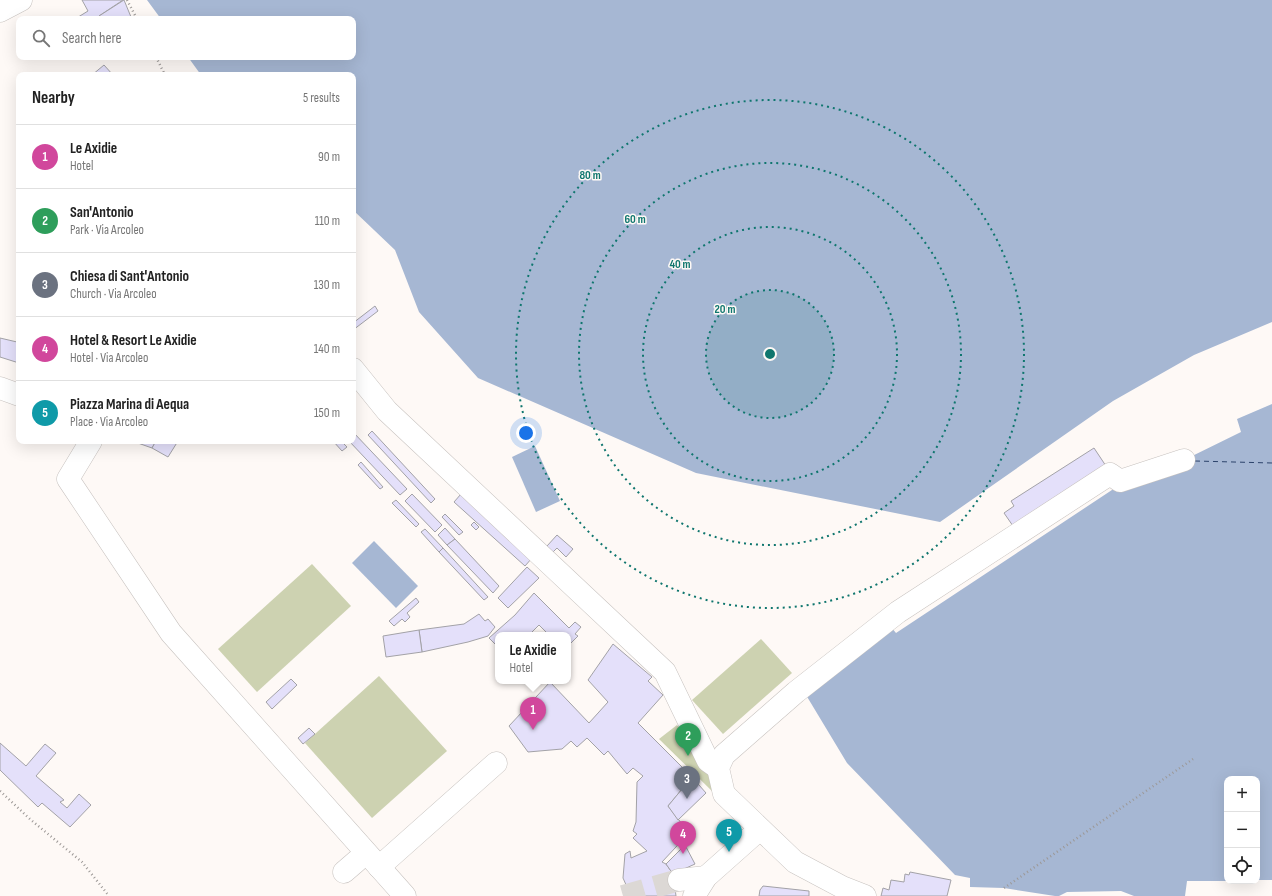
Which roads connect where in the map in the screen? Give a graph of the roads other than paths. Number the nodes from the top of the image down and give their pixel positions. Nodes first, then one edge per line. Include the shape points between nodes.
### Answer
1 (21, 0) edge
2 (0, 11) edge
3 (356, 374) edge
4 (0, 388) edge
5 (16, 394) edge
6 (89, 444) edge
7 (1184, 460) dead end
8 (496, 763) dead end
9 (718, 768) junction
10 (760, 829) junction
11 (372, 860) junction
12 (344, 872) dead end
13 (706, 877) junction
14 (679, 880) tunnel mouth
15 (405, 896) edge
16 (694, 896) tunnel mouth
17 (865, 896) edge

1 - 2 street
3 - 9 street via 387,412 665,672 708,760
4 - 5 street
6 - 11 street via 68,479 171,633
7 - 9 street via 1120,481 1110,474 898,612 796,692 724,755
8 - 11 street
9 - 10 street via 724,794
10 - 13 street
10 - 17 street via 795,862
11 - 12 street
11 - 15 street
13 - 14 street
13 - 16 street

